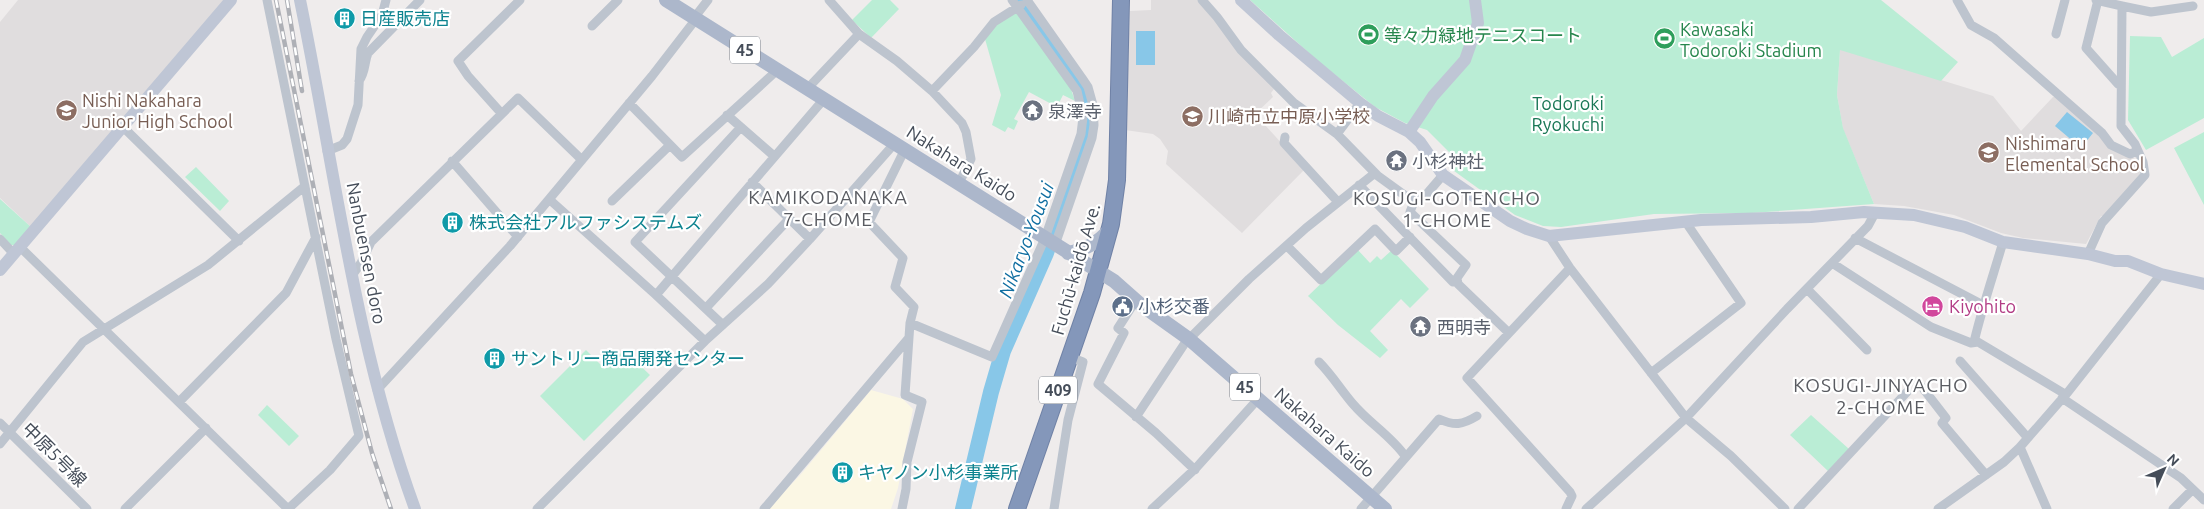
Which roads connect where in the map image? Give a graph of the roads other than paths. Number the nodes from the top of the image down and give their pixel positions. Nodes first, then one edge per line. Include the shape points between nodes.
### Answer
1 (231, 0) edge
2 (267, 0) edge
3 (300, 0) edge
4 (386, 0) edge
5 (420, 0) edge
6 (520, 0) edge
7 (618, 0) edge
8 (666, 0) edge
9 (708, 0) edge
10 (1027, 0) edge
11 (1121, 0) edge
12 (1202, 0) edge
13 (1240, 0) edge
14 (1475, 0) edge
15 (1958, 0) edge
16 (2066, 0) edge
17 (2097, 0) edge
18 (831, 1) edge
19 (1014, 4) edge
20 (2122, 6) junction
21 (2193, 6) dead end
22 (695, 18) junction
23 (592, 26) dead end
24 (859, 34) junction
25 (2056, 34) dead end
26 (776, 69) junction
27 (360, 81) junction
28 (2120, 84) junction
29 (807, 89) junction
30 (932, 90) junction
31 (824, 99) junction
32 (1360, 102) junction
33 (629, 103) junction
34 (502, 114) junction
35 (727, 115) junction
36 (123, 127) junction
37 (741, 128) junction
38 (1409, 132) junction
39 (1337, 134) junction
40 (1284, 137) dead end
41 (670, 145) junction
42 (900, 146) junction
43 (328, 151) junction
44 (2139, 154) junction
45 (774, 156) junction
46 (582, 160) junction
47 (452, 162) junction
48 (1375, 173) junction
49 (1443, 175) junction
50 (752, 182) junction
51 (959, 183) junction
52 (1359, 185) junction
53 (305, 186) junction
54 (1415, 199) junction
55 (550, 200) junction
56 (612, 201) dead end
57 (1338, 202) junction
58 (1875, 213) junction
59 (790, 219) junction
60 (1685, 221) junction
61 (1110, 229) junction
62 (1549, 236) junction
63 (316, 237) junction
64 (518, 237) junction
65 (1410, 238) junction
66 (1855, 238) junction
67 (0, 239) edge
68 (810, 240) junction
69 (239, 241) junction
70 (1050, 241) junction
71 (2002, 242) junction
72 (1287, 246) junction
73 (17, 250) junction
74 (1068, 253) junction
75 (2088, 254) junction
76 (1832, 263) junction
77 (1570, 268) junction
78 (0, 270) edge
79 (1099, 271) junction
80 (353, 274) junction
81 (2161, 274) junction
82 (672, 277) junction
83 (1456, 281) junction
84 (2204, 284) edge
85 (1806, 289) junction
86 (656, 295) junction
87 (1136, 300) junction
88 (1983, 305) junction
89 (706, 308) junction
90 (910, 323) junction
91 (723, 325) junction
92 (105, 329) junction
93 (1509, 333) junction
94 (908, 339) junction
95 (1189, 339) junction
96 (705, 341) junction
97 (1974, 342) junction
98 (1867, 350) dead end
99 (1070, 357) junction
100 (1960, 360) dead end
101 (1319, 362) dead end
102 (1651, 373) junction
103 (1922, 387) dead end
104 (377, 390) junction
105 (1907, 392) dead end
106 (2064, 396) junction
107 (1258, 399) junction
108 (179, 402) junction
109 (1477, 416) dead end
110 (1136, 417) junction
111 (1686, 418) junction
112 (0, 423) edge
113 (206, 428) junction
114 (10, 432) junction
115 (2028, 438) junction
116 (0, 444) edge
117 (2020, 447) junction
118 (1405, 456) junction
119 (1195, 470) junction
120 (1986, 475) junction
121 (2192, 490) junction
122 (1371, 497) junction
123 (2204, 500) edge
124 (292, 508) edge
125 (87, 509) edge
126 (125, 509) edge
127 (415, 509) edge
128 (538, 509) edge
129 (764, 509) edge
130 (902, 509) edge
131 (1017, 509) edge
132 (1054, 509) edge
133 (1152, 509) edge
134 (1361, 509) edge
135 (1385, 509) edge
136 (1566, 509) edge
137 (1586, 509) edge
138 (1785, 509) edge
139 (1798, 509) edge
140 (1938, 509) edge
141 (2047, 509) edge
142 (2173, 509) edge

1 - 36 street
2 - 53 street
3 - 43 street, Nanbuensen doro
4 - 27 street via 382,15 361,49
5 - 27 street via 368,53
6 - 34 street via 458,61
7 - 23 street
8 - 22 main road, Nakahara Kaido / 45
9 - 22 street
10 - 19 street
10 - 70 street via 1088,87 1095,117 1092,138
11 - 61 highway, Fuchū-kaidō Ave. / 409 via 1117,180
12 - 39 street via 1241,50 1294,102
13 - 32 street
14 - 38 street via 1478,23 1466,60 1433,96
15 - 44 street via 1971,25 1994,38 2111,144 2130,154
16 - 25 street
17 - 20 street
17 - 28 street via 2086,48
18 - 24 street
19 - 30 street
19 - 70 street via 1072,82 1083,117
20 - 21 street via 2151,12
20 - 28 street
22 - 26 main road, Nakahara Kaido / 45
22 - 33 street
24 - 29 street
24 - 30 street
26 - 29 main road, Nakahara Kaido / 45
26 - 35 street
27 - 43 street via 358,105 346,139
28 - 44 street via 2121,126
29 - 31 main road, Nakahara Kaido / 45
30 - 51 street via 962,123 966,132 971,159
31 - 42 main road, Nakahara Kaido / 45
31 - 45 street
32 - 38 street via 1378,116
32 - 39 street
33 - 41 street
33 - 46 street
34 - 46 street via 518,98
34 - 47 street
35 - 37 street
35 - 41 street via 682,158
36 - 69 street
36 - 73 street
37 - 45 street
37 - 82 street via 635,242
38 - 49 street
39 - 48 street
40 - 57 street via 1284,143
41 - 56 street
42 - 51 main road, Nakahara Kaido / 45
42 - 68 street
42 - 90 street via 869,222 903,258 895,287 914,307
43 - 80 street, Nanbuensen doro
44 - 75 street via 2145,175 2102,224
45 - 50 street
46 - 55 street
47 - 64 street
47 - 80 street via 371,242
48 - 52 street
48 - 54 street via 1407,197
49 - 54 street via 1425,196
49 - 62 street via 1510,221
50 - 59 street
50 - 82 street
51 - 70 main road, Nakahara Kaido / 45
52 - 57 street
52 - 65 street
53 - 63 street
53 - 69 street
54 - 83 street via 1410,212 1466,265
55 - 64 street
55 - 86 street
57 - 72 street
58 - 60 street
58 - 66 street via 1868,226
58 - 71 street via 1914,215 1956,225
59 - 68 street
59 - 89 street
60 - 62 street
60 - 102 street via 1741,303
61 - 74 main road via 1090,246
61 - 79 highway, Fuchū-kaidō Ave. / 409
62 - 77 street
63 - 108 street via 286,293
63 - 124 street via 341,365 360,436
64 - 104 street
65 - 72 street via 1396,251 1375,229 1321,280
65 - 83 street via 1453,282
66 - 76 street
66 - 88 street
67 - 73 street
68 - 91 street
69 - 92 street via 208,265
70 - 74 main road, Nakahara Kaido / 45
70 - 90 street via 992,357
71 - 75 street
71 - 88 street
72 - 95 street
73 - 78 street
73 - 92 street
74 - 79 main road, Nakahara Kaido / 45
75 - 81 street via 2128,262
76 - 85 street
76 - 97 street via 1931,327
77 - 93 street
77 - 102 street
79 - 87 main road, Nakahara Kaido / 45
79 - 99 highway, Fuchū-kaidō Ave. / 409
80 - 104 street, Nanbuensen doro
81 - 84 street
81 - 106 street
82 - 86 street
82 - 89 street
83 - 93 street
85 - 98 street
85 - 111 street
86 - 96 street
87 - 95 main road, Nakahara Kaido / 45
87 - 110 street via 1118,328 1124,333 1098,384
88 - 97 street
89 - 91 street
90 - 94 street
91 - 96 street
92 - 108 street
92 - 114 street via 83,342
93 - 136 street via 1467,378 1570,492 1572,496
94 - 129 street
94 - 130 street via 905,396 922,402 907,462
95 - 107 main road, Nakahara Kaido / 45
95 - 110 street
96 - 128 street
97 - 106 street via 2013,362
99 - 131 highway, Fuchū-kaidō Ave. / 409
99 - 132 street via 1083,362 1068,420
100 - 115 street
101 - 118 street via 1352,403 1394,441
102 - 111 street
103 - 120 street via 1946,418 1942,423
104 - 127 street, Nanbuensen doro
105 - 139 street
106 - 115 street
106 - 121 street via 2181,478
107 - 119 street
107 - 122 main road, Nakahara Kaido / 45
108 - 113 street
109 - 118 street via 1458,425 1439,419
110 - 119 street
111 - 137 street
111 - 138 street
112 - 114 street, 中原5号線
113 - 124 street
113 - 126 street
114 - 116 street
114 - 125 street, 中原5号線
115 - 117 street
117 - 120 street
117 - 141 street
118 - 122 street
119 - 133 street
120 - 140 street
121 - 123 street
121 - 142 street
122 - 134 street
122 - 135 main road, Nakahara Kaido / 45

